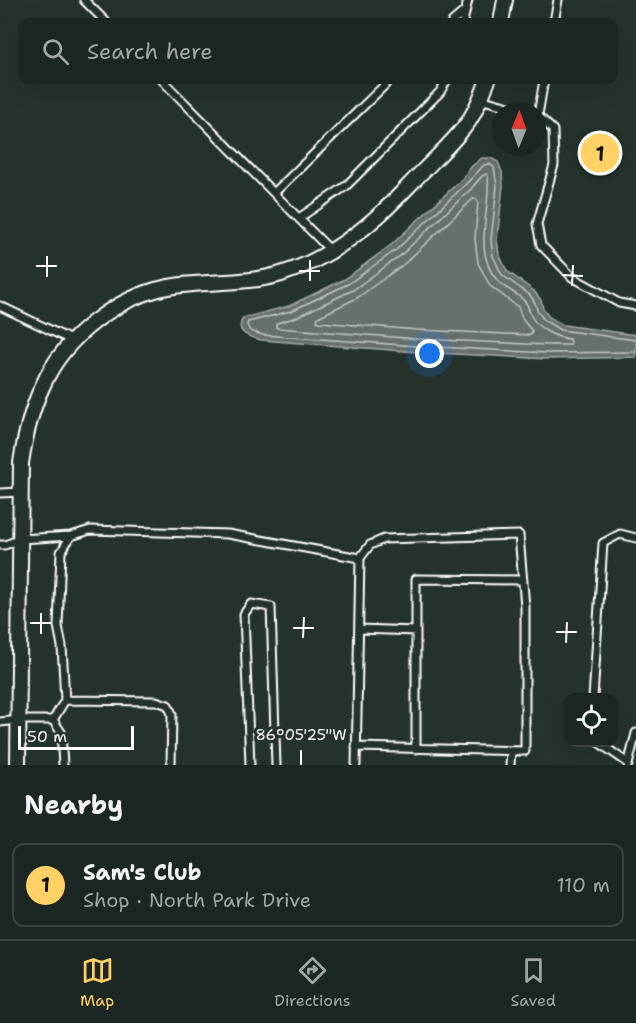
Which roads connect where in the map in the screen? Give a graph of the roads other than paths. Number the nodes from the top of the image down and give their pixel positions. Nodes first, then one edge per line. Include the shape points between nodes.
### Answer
1 (84, 0) edge
2 (468, 0) edge
3 (505, 0) edge
4 (558, 0) edge
5 (465, 11) junction
6 (102, 18) edge
7 (457, 18) edge
8 (464, 18) edge
9 (502, 18) edge
10 (555, 18) edge
11 (166, 84) edge
12 (386, 84) edge
13 (445, 84) edge
14 (486, 84) edge
15 (543, 84) edge
16 (480, 99) junction
17 (492, 102) edge
18 (540, 102) edge
19 (546, 123) edge
20 (274, 193) junction
21 (299, 218) junction
22 (331, 251) junction
23 (0, 306) edge
24 (636, 306) edge
25 (74, 341) junction
26 (21, 492) junction
27 (0, 493) edge
28 (71, 536) junction
29 (636, 538) edge
30 (20, 539) junction
31 (0, 545) edge
32 (360, 558) junction
33 (523, 580) junction
34 (359, 629) junction
35 (416, 631) junction
36 (593, 693) edge
37 (64, 700) junction
38 (19, 720) junction
39 (53, 720) junction
40 (0, 722) edge
41 (636, 733) edge
42 (356, 747) junction
43 (605, 747) edge
44 (416, 748) junction
45 (511, 751) junction
46 (628, 764) edge
47 (18, 765) edge
48 (63, 765) edge
49 (171, 765) edge
50 (250, 765) edge
51 (276, 765) edge
52 (356, 765) edge
53 (510, 765) edge

1 - 6 lane
2 - 5 lane
3 - 9 street
4 - 10 lane
5 - 7 lane
5 - 8 lane
11 - 20 lane
12 - 20 lane
13 - 21 lane via 346,186
14 - 16 street
15 - 18 lane
16 - 17 lane
16 - 22 street via 469,120 444,150 378,216
19 - 24 lane via 553,130 554,165 537,224 541,245 572,277 619,303
20 - 21 lane
21 - 22 lane
22 - 25 street via 280,274 189,284 141,294 119,305
23 - 25 lane
25 - 26 street via 54,365 35,403 23,446
26 - 27 lane
26 - 30 street
28 - 30 lane
28 - 32 lane via 90,530 228,534
28 - 37 lane via 61,552 58,626
29 - 36 lane via 620,534 603,543
30 - 31 lane
30 - 38 street
32 - 33 lane via 370,545 384,539 519,536
32 - 34 lane
33 - 35 lane via 416,579
33 - 45 lane via 525,751
34 - 35 lane
34 - 42 lane
35 - 44 lane
37 - 39 lane
37 - 49 lane via 156,701 168,705 172,714
38 - 39 lane
38 - 40 lane
38 - 47 street
39 - 48 lane via 61,732
41 - 46 lane
42 - 44 lane
42 - 52 lane
43 - 46 lane
44 - 45 lane
45 - 53 lane
50 - 51 lane via 244,614 251,604 272,607

